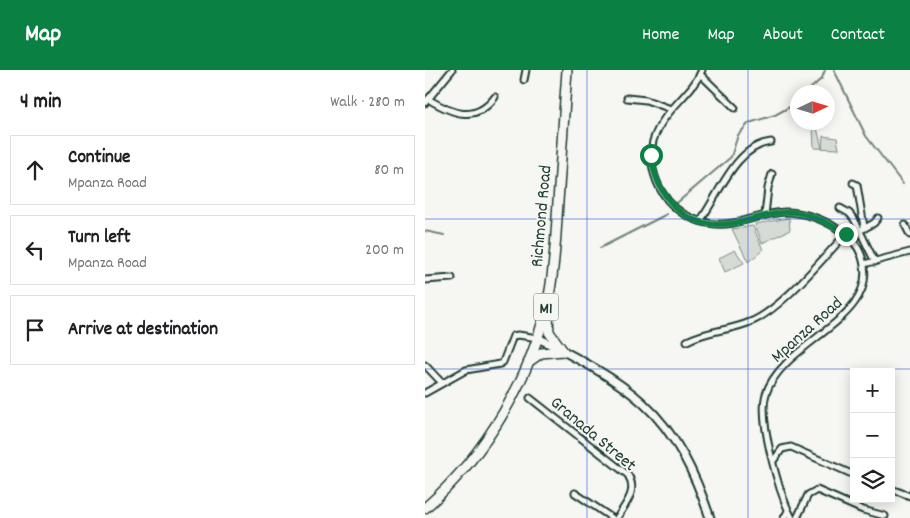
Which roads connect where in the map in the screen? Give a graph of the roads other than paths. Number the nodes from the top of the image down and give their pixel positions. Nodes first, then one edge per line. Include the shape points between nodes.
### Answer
1 (452, 70) edge
2 (526, 70) edge
3 (567, 70) edge
4 (701, 72) edge
5 (524, 80) dead end
6 (495, 97) dead end
7 (627, 98) dead end
8 (427, 101) edge
9 (735, 108) dead end
10 (671, 109) junction
11 (771, 142) dead end
12 (772, 174) dead end
13 (853, 183) dead end
14 (840, 208) dead end
15 (765, 215) junction
16 (878, 218) dead end
17 (700, 221) junction
18 (905, 225) dead end
19 (863, 230) junction
20 (846, 234) junction
21 (910, 235) edge
22 (910, 252) edge
23 (875, 262) junction
24 (864, 264) junction
25 (452, 278) dead end
26 (425, 280) edge
27 (549, 295) junction
28 (538, 338) junction
29 (687, 340) dead end
30 (563, 351) junction
31 (529, 361) junction
32 (425, 365) edge
33 (442, 383) junction
34 (425, 393) edge
35 (530, 398) dead end
36 (773, 461) junction
37 (850, 473) edge
38 (895, 490) edge
39 (575, 493) dead end
40 (910, 496) edge
41 (425, 508) edge
42 (788, 511) junction
43 (885, 516) dead end
44 (612, 518) edge
45 (617, 518) edge
46 (710, 518) edge
47 (784, 518) edge
48 (792, 518) edge
49 (797, 518) edge

1 - 8 street
2 - 5 street
3 - 27 highway, Richmond Road / M1
4 - 9 street
4 - 10 street
6 - 8 street via 486,107 462,114 450,113
7 - 10 street via 646,100
10 - 17 street via 657,130 653,143 653,171 667,200 684,215
11 - 17 street via 756,145 741,158
12 - 15 street
13 - 19 street via 857,185
14 - 19 street via 851,215
15 - 17 street via 725,224
15 - 20 street via 783,212 802,214
16 - 19 street
18 - 21 street
19 - 23 street
20 - 24 street via 858,249
20 - 29 street via 778,304 764,314 749,323
22 - 23 street
23 - 24 street
24 - 36 street, Mpanza Road via 860,295 852,307 785,362 766,393 765,420
25 - 26 street
27 - 28 highway, Richmond Road / M1
27 - 30 highway via 547,326 552,339
28 - 30 street
28 - 31 highway, Richmond Road / M1
28 - 33 street via 513,336 500,364 466,370
30 - 31 highway via 541,353
30 - 46 street via 643,403 661,423 693,472
31 - 41 highway, Richmond Road / M1 via 505,410 486,439 467,465
32 - 33 street
33 - 34 street
35 - 45 street, Granada Street via 628,475 632,482 632,495
36 - 37 street via 782,449 791,447
36 - 42 street, Mpanza Road
38 - 40 street
39 - 44 street
42 - 47 street
42 - 48 street, Mpanza Road
43 - 49 street via 817,490 809,495

